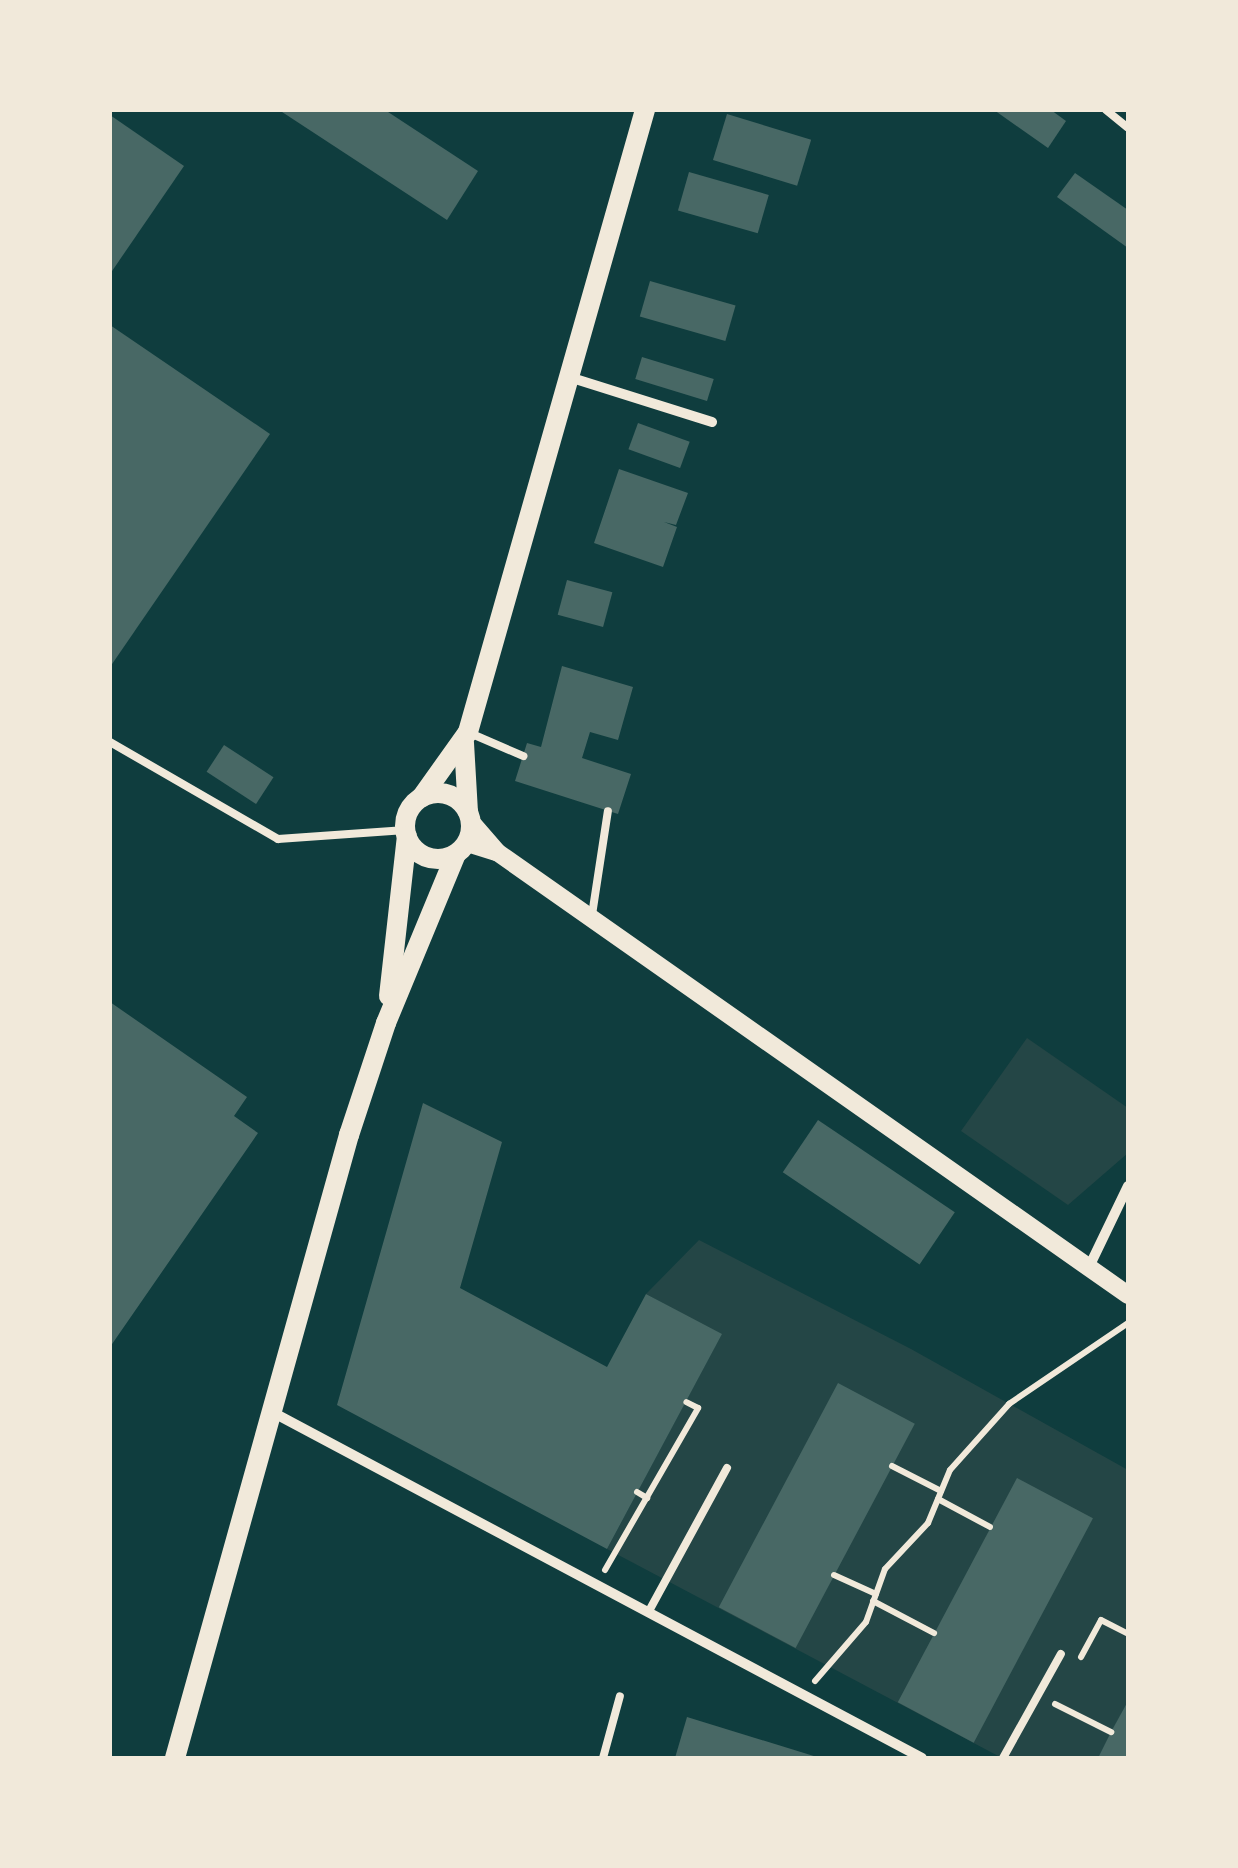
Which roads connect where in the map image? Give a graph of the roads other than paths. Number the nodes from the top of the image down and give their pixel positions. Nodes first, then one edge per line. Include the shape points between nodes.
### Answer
1 (645, 110) edge
2 (1106, 110) edge
3 (1128, 127) edge
4 (569, 377) junction
5 (712, 422) dead end
6 (466, 738) junction
7 (110, 742) edge
8 (522, 756) dead end
9 (421, 798) junction
10 (608, 810) dead end
11 (407, 833) junction
12 (465, 833) junction
13 (592, 919) junction
14 (386, 1023) junction
15 (1128, 1186) edge
16 (1089, 1268) junction
17 (1128, 1295) edge
18 (274, 1412) junction
19 (727, 1468) dead end
20 (649, 1611) junction
21 (1061, 1654) dead end
22 (620, 1696) dead end
23 (176, 1758) edge
24 (603, 1758) edge
25 (922, 1758) edge
26 (1004, 1758) edge

1 - 4 main road
2 - 3 lane
4 - 5 street
4 - 6 main road
6 - 8 lane
6 - 9 main road
6 - 12 main road
7 - 11 lane via 278,839
9 - 11 main road via 408,812
9 - 12 main road via 453,796
10 - 13 lane
11 - 12 main road via 433,858
11 - 14 main road
12 - 13 street
12 - 14 main road
13 - 16 street
14 - 18 main road
15 - 16 street
16 - 17 street
18 - 20 street
18 - 23 main road
19 - 20 lane
20 - 25 street
21 - 26 lane
22 - 24 lane

